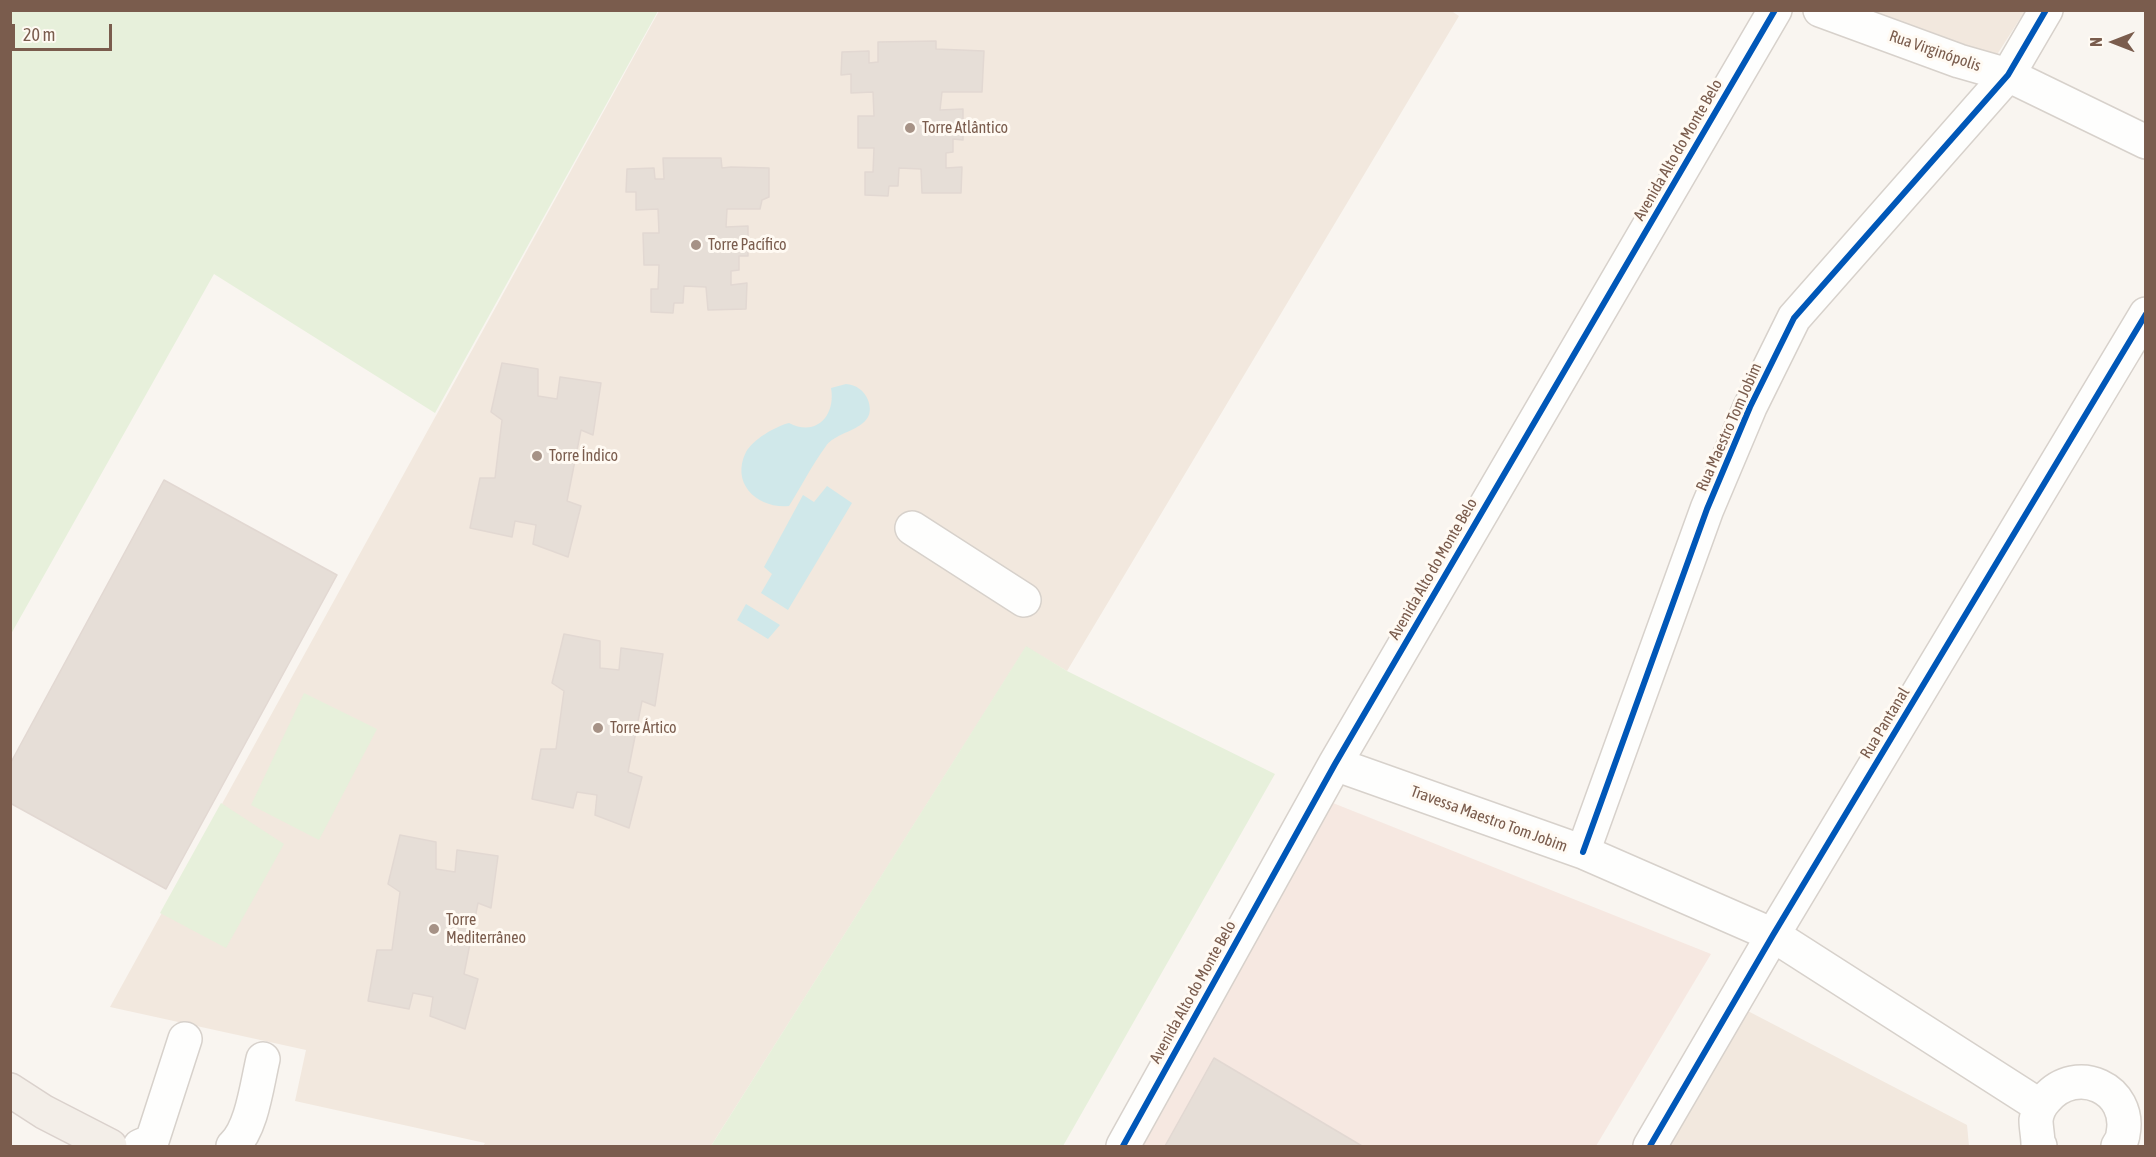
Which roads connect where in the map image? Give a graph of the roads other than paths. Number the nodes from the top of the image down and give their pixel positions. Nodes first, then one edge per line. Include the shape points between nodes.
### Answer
1 (1775, 10) edge
2 (1820, 10) edge
3 (2046, 10) edge
4 (2008, 75) junction
5 (2145, 142) edge
6 (2145, 314) edge
7 (912, 528) dead end
8 (1024, 600) dead end
9 (1335, 764) junction
10 (1583, 852) junction
11 (1773, 935) junction
12 (185, 1039) dead end
13 (263, 1059) dead end
14 (10, 1090) edge
15 (2040, 1106) junction
16 (156, 1145) edge
17 (110, 1146) edge
18 (233, 1146) edge
19 (1123, 1146) edge
20 (1650, 1146) edge
21 (2040, 1146) edge
22 (2118, 1146) edge

1 - 9 street, Avenida Alto do Monte Belo
2 - 4 street, Rua Virginópolis
3 - 4 street, Rua Maestro Tom Jobim
4 - 5 street, Rua Virginópolis
4 - 10 street, Rua Maestro Tom Jobim via 1794,318 1750,407 1707,509
6 - 11 street, Rua Pantanal
7 - 8 street
9 - 10 street, Travessa Maestro Tom Jobim
9 - 19 street, Avenida Alto do Monte Belo
10 - 11 street, Travessa Maestro Tom Jobim
11 - 15 street
11 - 20 street, Rua Pantanal
12 - 16 street
13 - 18 street via 245,1129
14 - 17 main road
15 - 21 street via 2036,1120
15 - 22 street via 2054,1090 2073,1081 2094,1083 2112,1095 2122,1112 2124,1133

